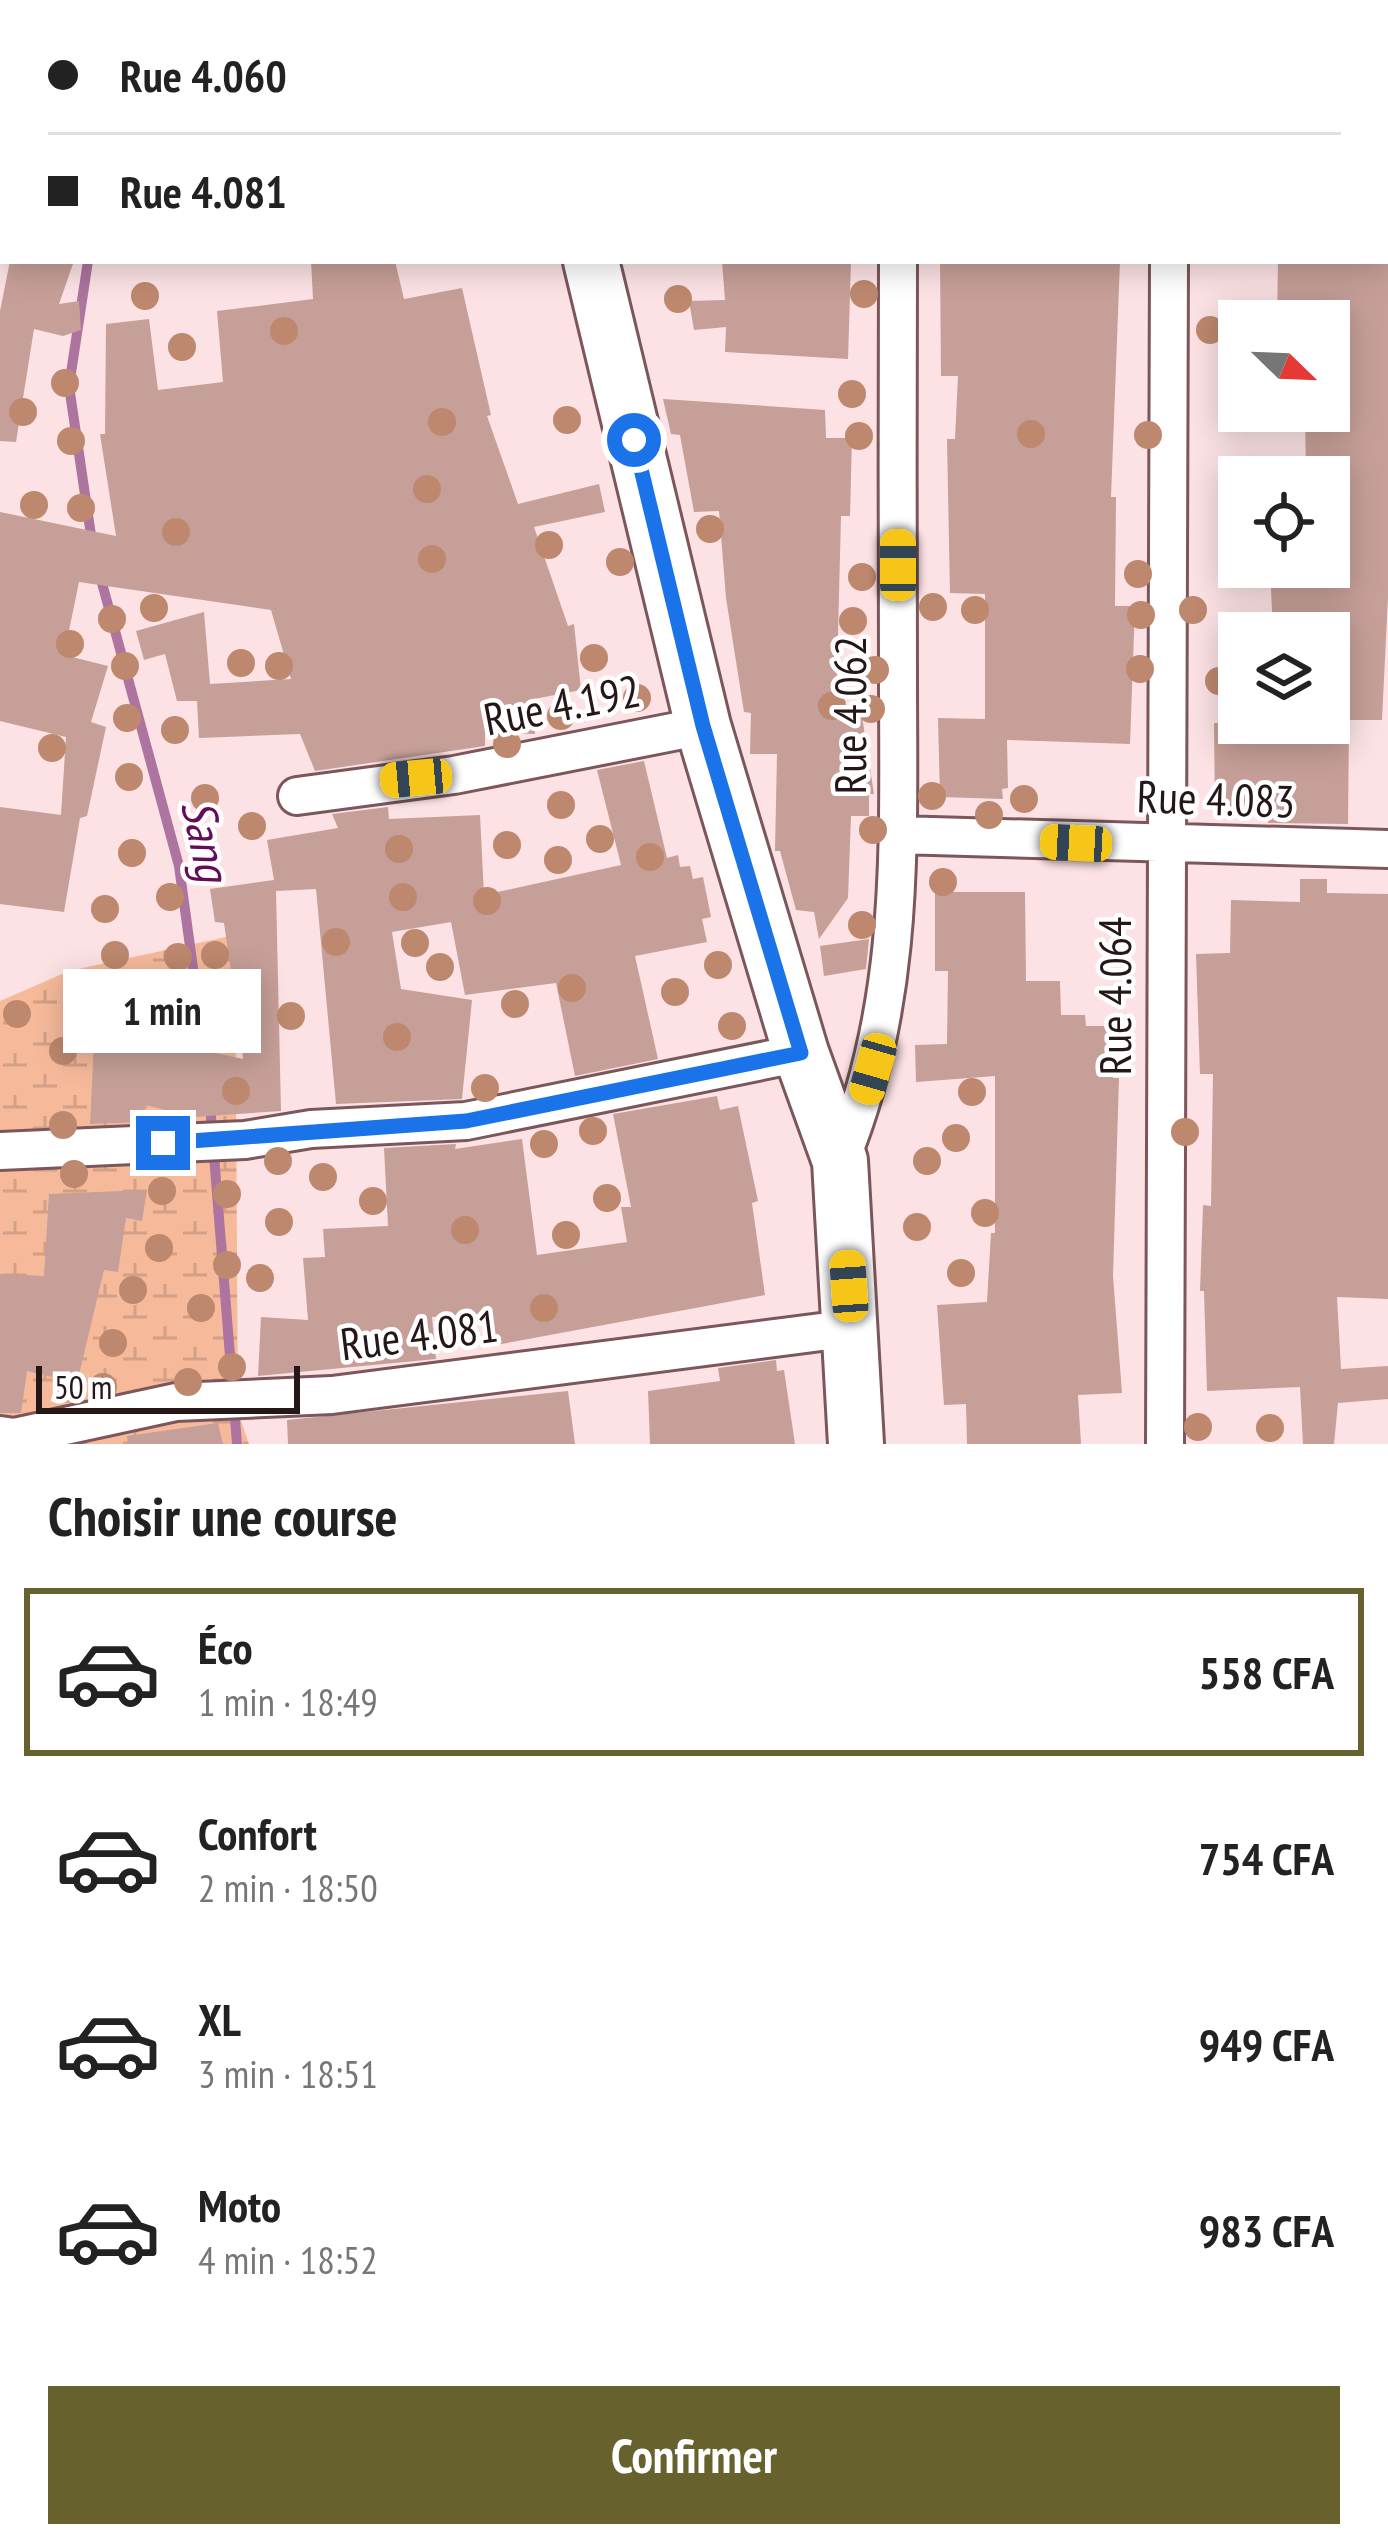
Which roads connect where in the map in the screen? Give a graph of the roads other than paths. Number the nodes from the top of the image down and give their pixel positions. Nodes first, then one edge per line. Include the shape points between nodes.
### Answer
1 (592, 264) edge
2 (898, 264) edge
3 (1169, 264) edge
4 (703, 726) junction
5 (297, 796) dead end
6 (898, 835) junction
7 (1165, 846) junction
8 (1388, 849) edge
9 (801, 1053) junction
10 (0, 1151) edge
11 (840, 1161) junction
12 (852, 1328) junction
13 (0, 1435) edge
14 (856, 1444) edge
15 (1165, 1444) edge

1 - 4 street
2 - 6 street, Rue 4.062
3 - 7 street, Rue 4.064
4 - 5 street, Rue 4.192
4 - 9 street
6 - 7 street, Rue 4.083
6 - 11 street, Rue 4.062 via 882,1037
7 - 8 street, Rue 4.083
7 - 15 street, Rue 4.064
9 - 10 street via 466,1121
9 - 11 street
11 - 12 street
12 - 13 street, Rue 4.081 via 332,1395 176,1402
12 - 14 street

